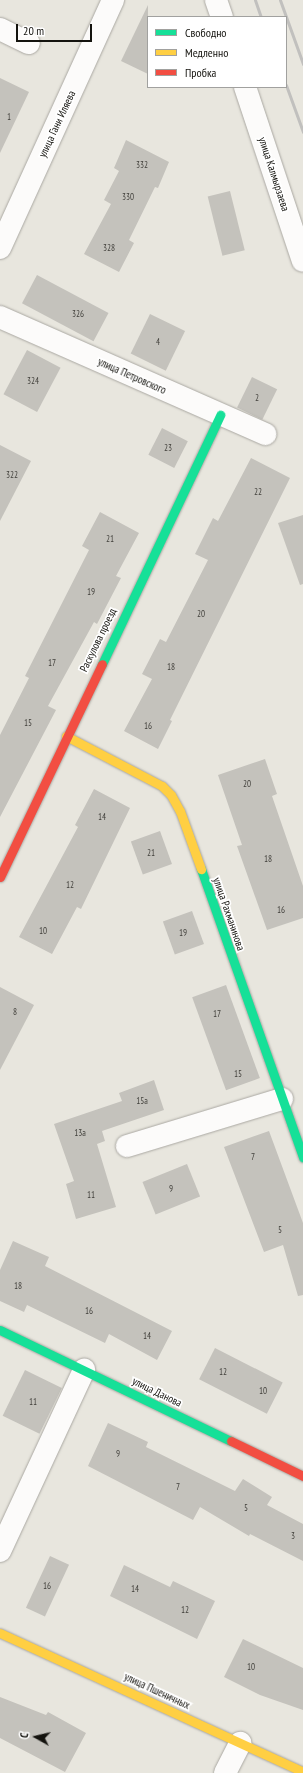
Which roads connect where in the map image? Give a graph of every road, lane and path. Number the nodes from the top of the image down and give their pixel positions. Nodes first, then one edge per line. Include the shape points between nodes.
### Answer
1 (113, 0) edge
2 (216, 0) edge
3 (222, 16) edge
4 (0, 29) edge
5 (29, 43) dead end
6 (245, 88) edge
7 (0, 248) edge
8 (303, 261) edge
9 (0, 317) edge
10 (220, 415) junction
11 (265, 434) dead end
12 (66, 736) junction
13 (0, 877) edge
14 (282, 1099) junction
15 (127, 1146) dead end
16 (303, 1157) edge
17 (0, 1330) edge
18 (84, 1370) junction
19 (303, 1476) edge
20 (0, 1551) edge
21 (0, 1633) edge
22 (240, 1743) junction
23 (303, 1772) edge
24 (225, 1773) edge

1 - 7 street, улица Гани Иляева
2 - 3 street
4 - 5 street
6 - 8 street, улица Калмырзаева
9 - 10 street, улица Петровского
10 - 11 street, улица Петровского
10 - 12 street, Раскулова проезд
12 - 13 street, Раскулова проезд
12 - 14 street, улица Рахманинова via 162,786 171,795 180,811
14 - 15 street
14 - 16 street, улица Рахманинова
17 - 18 street, улица Данова
18 - 19 street, улица Данова
18 - 20 street
21 - 22 street, улица Пшеничных
22 - 23 street, улица Пшеничных
22 - 24 street

